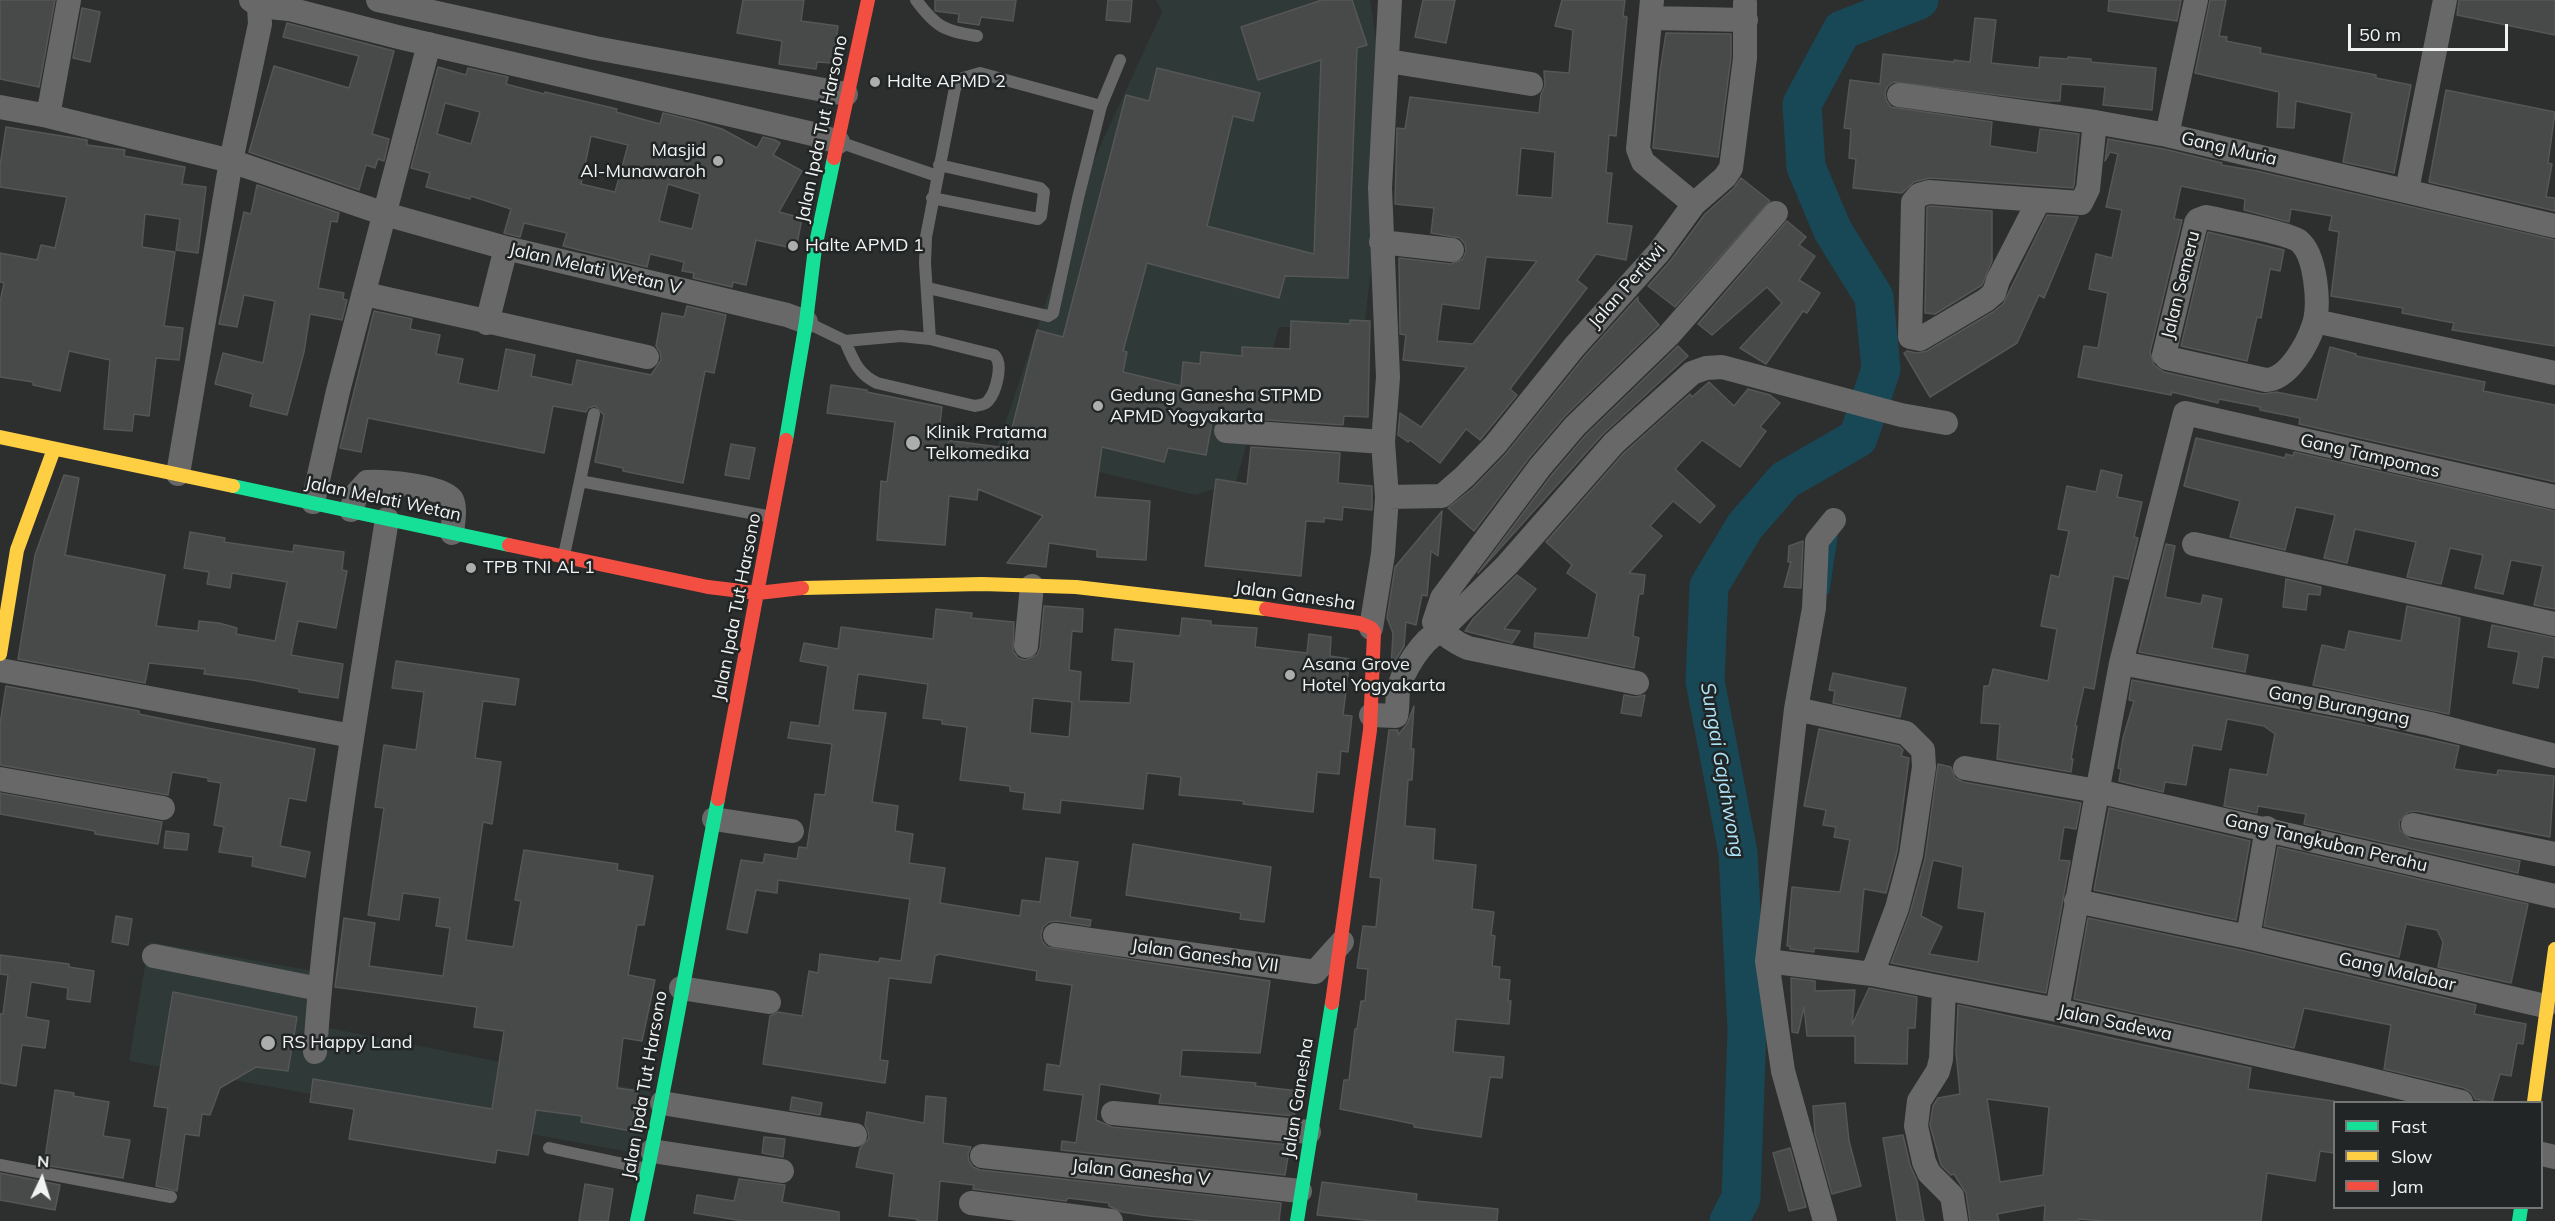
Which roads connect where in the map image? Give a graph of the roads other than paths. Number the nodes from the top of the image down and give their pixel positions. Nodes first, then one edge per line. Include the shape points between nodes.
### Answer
1 (69, 0) edge
2 (378, 0) edge
3 (868, 0) edge
4 (916, 0) edge
5 (1390, 0) edge
6 (2196, 0) edge
7 (2445, 0) edge
8 (255, 3) edge
9 (1652, 9) edge
10 (977, 36) dead end
11 (429, 45) junction
12 (1120, 60) dead end
13 (1388, 61) junction
14 (1531, 84) dead end
15 (846, 94) junction
16 (1899, 95) dead end
17 (1101, 106) junction
18 (0, 107) edge
19 (48, 116) junction
20 (2096, 122) junction
21 (2167, 135) junction
22 (838, 142) junction
23 (231, 161) junction
24 (938, 171) junction
25 (2407, 190) junction
26 (932, 198) junction
27 (2039, 200) junction
28 (1694, 204) junction
29 (1776, 213) dead end
30 (385, 214) junction
31 (2555, 226) edge
32 (1381, 242) junction
33 (506, 248) junction
34 (1452, 250) dead end
35 (928, 288) junction
36 (365, 294) junction
37 (2315, 321) junction
38 (806, 322) junction
39 (487, 323) junction
40 (930, 339) junction
41 (845, 341) junction
42 (647, 357) dead end
43 (2555, 373) edge
44 (594, 414) dead end
45 (1946, 423) dead end
46 (1226, 431) dead end
47 (0, 437) edge
48 (1383, 442) junction
49 (54, 449) junction
50 (178, 474) junction
51 (580, 482) junction
52 (2555, 496) edge
53 (1387, 497) junction
54 (313, 502) junction
55 (351, 510) junction
56 (773, 518) junction
57 (387, 519) junction
58 (1834, 520) dead end
59 (452, 533) junction
60 (2194, 544) dead end
61 (564, 556) junction
62 (1032, 586) junction
63 (758, 593) junction
64 (3, 624) edge
65 (2555, 624) edge
66 (1371, 628) junction
67 (1440, 631) junction
68 (1026, 646) dead end
69 (0, 654) edge
70 (2121, 663) junction
71 (0, 670) edge
72 (1637, 683) dead end
73 (1802, 710) junction
74 (1371, 715) junction
75 (352, 736) junction
76 (2555, 756) edge
77 (1965, 768) dead end
78 (0, 779) edge
79 (2097, 791) junction
80 (163, 808) dead end
81 (714, 819) junction
82 (2413, 825) dead end
83 (2267, 828) junction
84 (792, 831) dead end
85 (2555, 855) edge
86 (2555, 896) edge
87 (2076, 901) junction
88 (1055, 935) dead end
89 (2248, 937) junction
90 (1342, 942) junction
91 (2555, 949) edge
92 (154, 956) dead end
93 (1773, 962) junction
94 (1872, 974) junction
95 (681, 988) junction
96 (1944, 988) junction
97 (319, 989) junction
98 (769, 1002) dead end
99 (2057, 1010) junction
100 (2548, 1018) edge
101 (315, 1052) dead end
102 (2457, 1101) edge
103 (2534, 1101) edge
104 (662, 1103) junction
105 (1113, 1113) dead end
106 (1310, 1132) junction
107 (855, 1135) dead end
108 (549, 1148) dead end
109 (982, 1156) dead end
110 (650, 1160) junction
111 (0, 1165) edge
112 (782, 1171) dead end
113 (1300, 1191) junction
114 (171, 1197) dead end
115 (971, 1203) dead end
116 (637, 1221) edge
117 (1111, 1221) edge
118 (1297, 1221) edge
119 (1825, 1221) edge
120 (1956, 1221) edge

1 - 19 street
2 - 15 street via 595,48
3 - 15 street, Jalan Ipda Tut Harsono
4 - 10 lane via 926,16 942,27
5 - 13 street
6 - 21 street
7 - 25 street
8 - 11 street
8 - 23 street via 260,24
9 - 28 street via 1638,149 1643,162
9 - 28 street, Jalan Pertiwi via 1745,12 1745,58 1731,168
11 - 22 street
11 - 30 street
12 - 17 lane
13 - 14 street
13 - 32 street via 1380,188
15 - 22 street, Jalan Ipda Tut Harsono
16 - 20 street, Gang Muria
17 - 24 lane via 980,73 970,75 955,88
17 - 35 lane via 1052,315
18 - 19 street, Jalan Melati Wetan V
19 - 23 street, Jalan Melati Wetan V
20 - 21 street, Gang Muria
20 - 27 street via 2081,203
21 - 25 street, Gang Muria
22 - 24 lane
22 - 38 street, Jalan Ipda Tut Harsono via 815,248
23 - 30 street, Jalan Melati Wetan V
23 - 50 street
24 - 26 lane
24 - 26 lane via 1040,188 1044,192 1041,216 1038,219
25 - 31 street, Gang Muria
26 - 35 lane via 925,246
27 - 27 street via 1994,293 1920,339 1910,337 1912,214 1916,198 1929,192
28 - 53 street, Jalan Pertiwi via 1659,252 1464,477 1442,496
29 - 67 street via 1668,336 1575,426 1540,467 1442,598 1434,622
30 - 33 street, Jalan Melati Wetan V
30 - 36 street
32 - 34 street
32 - 48 street via 1388,377
33 - 38 street, Jalan Melati Wetan V
33 - 39 street
35 - 40 lane
36 - 39 street
36 - 54 street
37 - 37 street, Jalan Semeru via 2304,347 2274,379 2167,358 2164,353 2198,220 2206,217 2299,241 2315,272
37 - 43 street
38 - 41 lane
38 - 56 street, Jalan Ipda Tut Harsono
39 - 42 street
40 - 41 lane via 901,336
40 - 41 lane via 998,358 1000,367 987,402 975,406 878,383 860,372
44 - 51 lane
45 - 67 street via 1901,415 1722,367 1692,373 1614,443 1507,565
46 - 48 street
47 - 49 street, Jalan Melati Wetan
48 - 53 street
49 - 50 street, Jalan Melati Wetan
49 - 64 street via 17,550
50 - 54 street, Jalan Melati Wetan
51 - 56 lane
51 - 61 lane
52 - 70 street, Gang Tampomas via 2185,413
53 - 66 street
54 - 55 street, Jalan Melati Wetan
55 - 57 street, Jalan Melati Wetan
55 - 59 street via 366,482 435,490 452,499
56 - 63 street, Jalan Ipda Tut Harsono
57 - 59 street, Jalan Melati Wetan
57 - 75 street
58 - 73 street via 1817,541
59 - 61 street, Jalan Melati Wetan
60 - 65 street
61 - 63 street, Jalan Melati Wetan via 708,587
62 - 63 street, Jalan Ganesha via 823,586
62 - 66 street, Jalan Ganesha via 1076,587 1293,612
62 - 68 street
63 - 81 street, Jalan Ipda Tut Harsono
64 - 69 street
66 - 74 street, Jalan Ganesha
67 - 72 street via 1468,648
67 - 74 street via 1428,637 1403,678 1396,716
70 - 76 street, Gang Burangang via 2430,724
70 - 79 street
71 - 75 street
73 - 93 street
73 - 94 street via 1906,733 1923,750 1911,855 1897,908
74 - 90 street, Jalan Ganesha
75 - 97 street
77 - 79 street, Gang Tangkuban Perahu
78 - 80 street
79 - 83 street, Gang Tangkuban Perahu
79 - 87 street
81 - 84 street
81 - 95 street, Jalan Ipda Tut Harsono
82 - 85 street
83 - 86 street, Gang Tangkuban Perahu
83 - 89 street
87 - 89 street, Gang Malabar
87 - 99 street
88 - 90 street, Jalan Ganesha VII via 1315,972
89 - 100 street, Gang Malabar
90 - 106 street, Jalan Ganesha
91 - 100 street
92 - 97 street
93 - 94 street, Jalan Sadewa
93 - 119 street via 1783,1071
94 - 96 street, Jalan Sadewa
95 - 98 street
95 - 104 street, Jalan Ipda Tut Harsono
96 - 99 street, Jalan Sadewa
96 - 120 street via 1941,1059 1919,1101 1916,1126 1924,1162 1929,1173 1952,1196
97 - 101 street
99 - 102 street, Jalan Sadewa
100 - 103 street
104 - 107 street
104 - 110 street, Jalan Ipda Tut Harsono
105 - 106 street
106 - 113 street, Jalan Ganesha
108 - 110 lane
109 - 113 street, Jalan Ganesha V
110 - 112 street
110 - 116 street, Jalan Ipda Tut Harsono
111 - 114 lane
113 - 118 street, Jalan Ganesha
115 - 117 street

